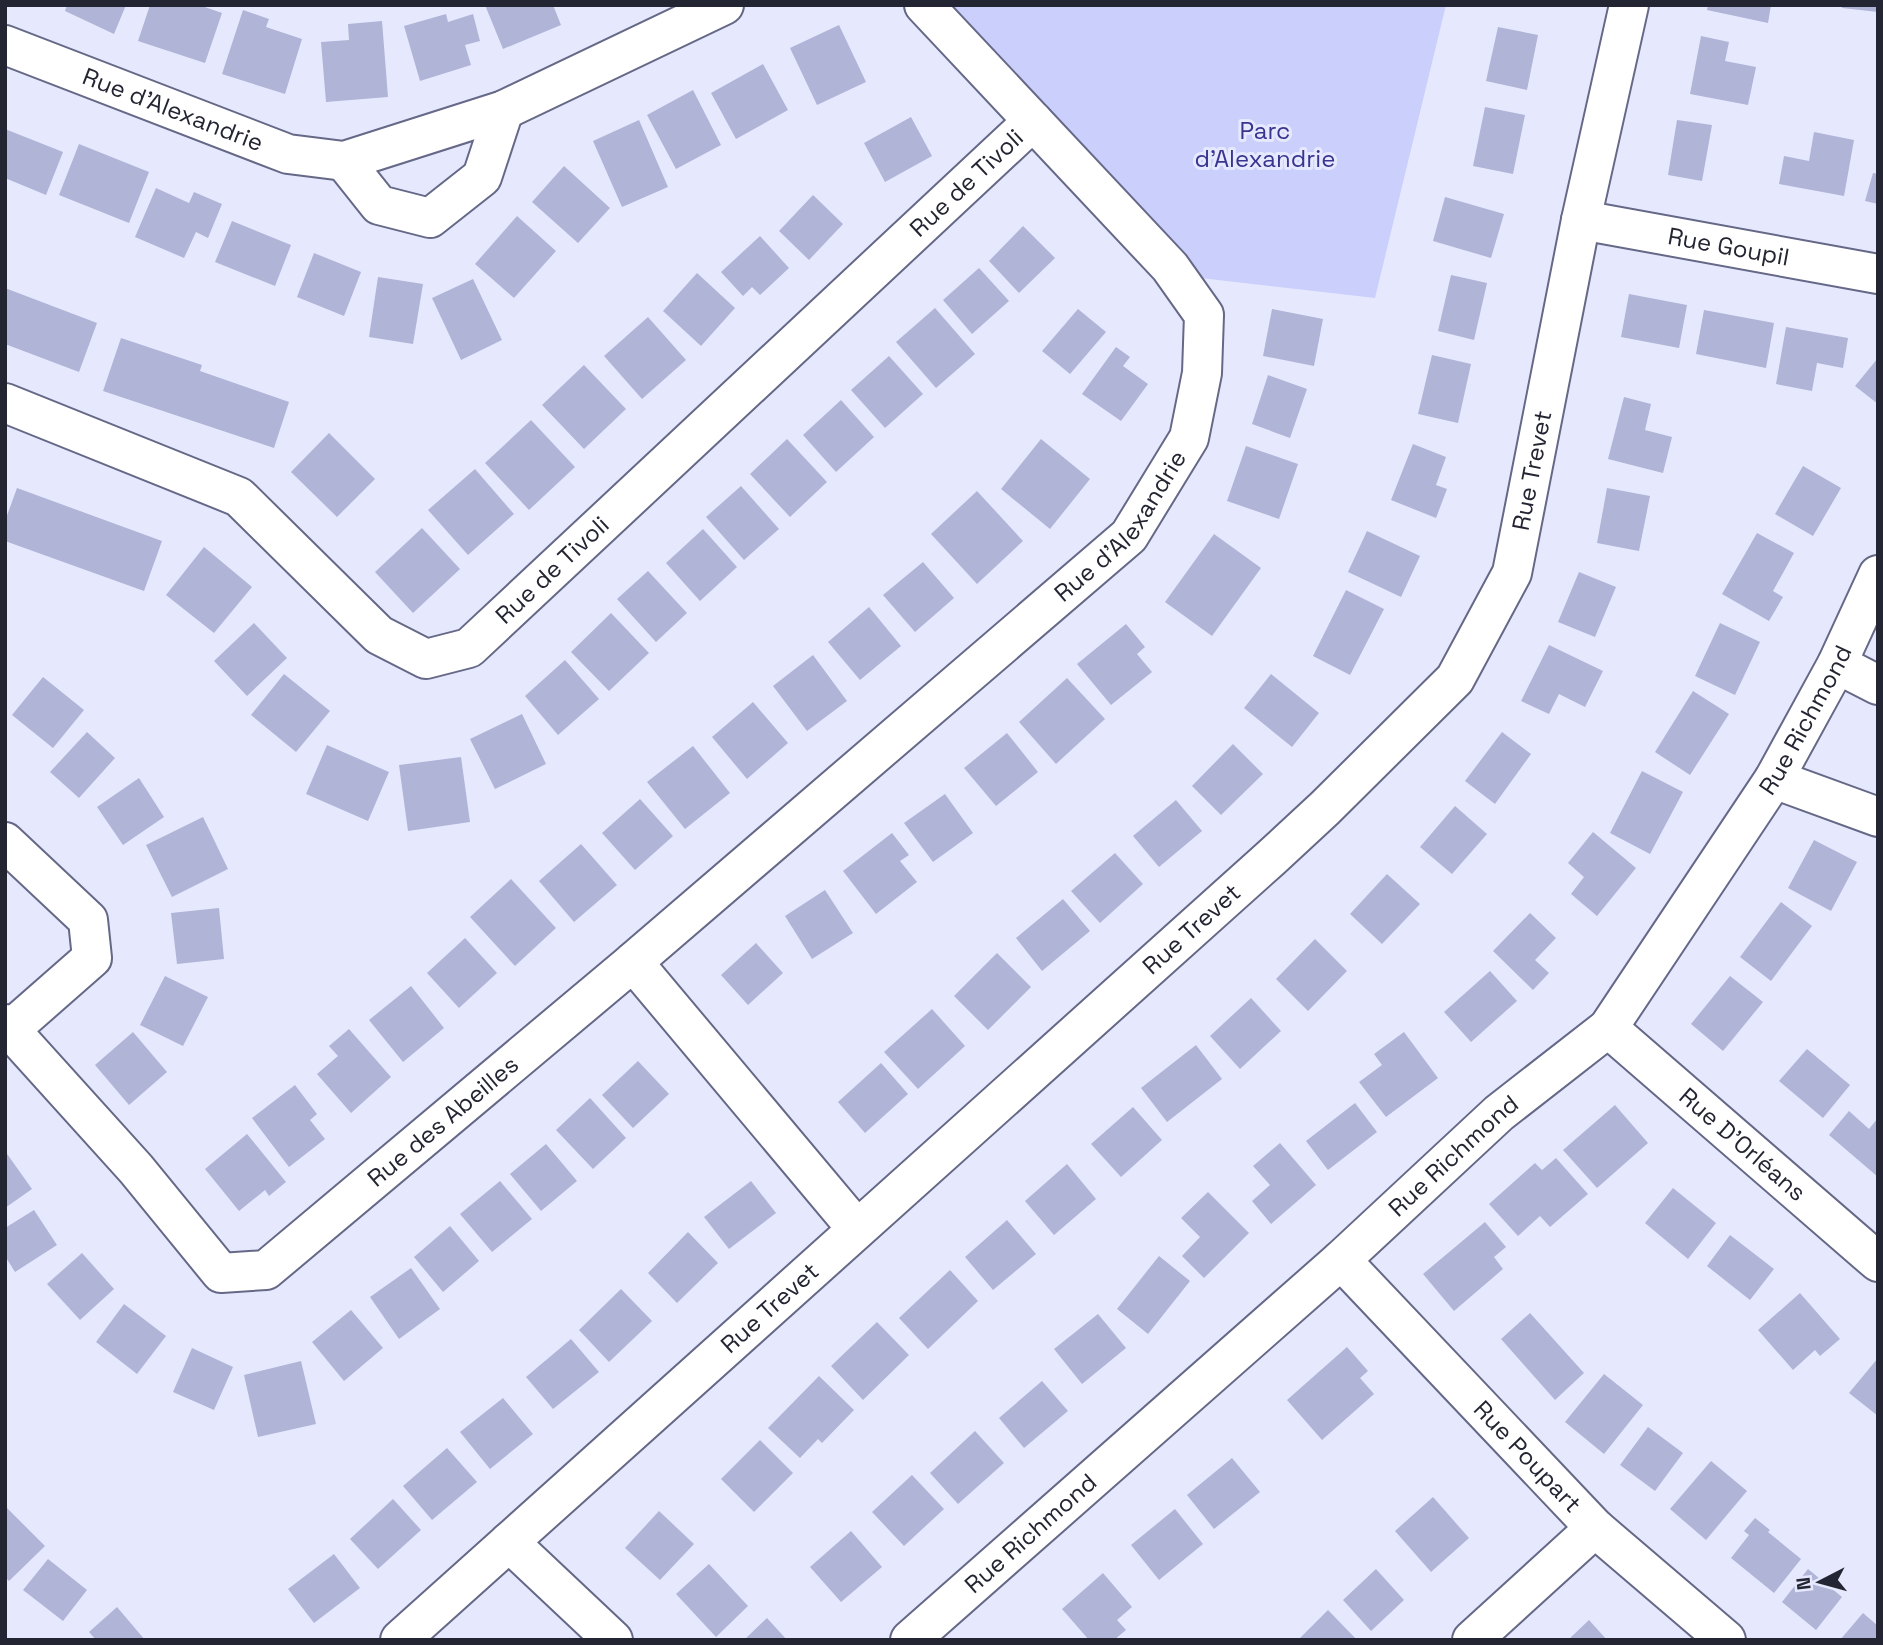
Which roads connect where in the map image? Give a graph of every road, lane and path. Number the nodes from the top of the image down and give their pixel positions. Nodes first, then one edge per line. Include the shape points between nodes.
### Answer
1 (723, 5) edge
2 (924, 5) edge
3 (1629, 5) edge
4 (5, 46) edge
5 (504, 110) junction
6 (1033, 121) junction
7 (344, 161) junction
8 (1581, 220) junction
9 (1878, 274) edge
10 (5, 403) edge
11 (1878, 575) edge
12 (1837, 664) junction
13 (1878, 685) edge
14 (1774, 779) junction
15 (1878, 817) edge
16 (5, 842) edge
17 (633, 962) junction
18 (8, 1027) edge
19 (1608, 1028) junction
20 (857, 1229) junction
21 (1341, 1260) junction
22 (1878, 1262) edge
23 (1595, 1528) junction
24 (509, 1542) junction
25 (400, 1640) edge
26 (613, 1640) edge
27 (910, 1640) edge
28 (1472, 1640) edge
29 (1726, 1640) edge

1 - 5 street, Rue d'Alexandrie
2 - 6 street, Rue d'Alexandrie
3 - 8 street, Rue Trevet
4 - 7 street, Rue d'Alexandrie via 288,154
5 - 7 street, Rue d'Alexandrie
5 - 7 street via 482,177 430,218 379,205
6 - 10 street, Rue de Tivoli via 469,648 426,659 379,635 239,497
6 - 17 street, Rue d'Alexandrie via 1170,267 1204,315 1202,373 1189,438 1129,536
8 - 9 street, Rue Goupil
8 - 20 street, Rue Trevet via 1512,573 1455,679 1298,833
11 - 12 street, Rue Richmond
12 - 13 street
12 - 14 street, Rue Richmond
14 - 15 street
14 - 19 street, Rue Richmond
16 - 18 street, Rue des Abeilles via 88,920 92,958
17 - 18 street, Rue des Abeilles via 266,1270 221,1273 136,1169
17 - 20 street
19 - 21 street, Rue Richmond via 1499,1113
19 - 22 street, Rue D'Orléans
20 - 24 street, Rue Trevet
21 - 23 street, Rue Poupart
21 - 27 street, Rue Richmond
23 - 28 street
23 - 29 street, Rue Poupart
24 - 25 street, Rue Trevet
24 - 26 street

